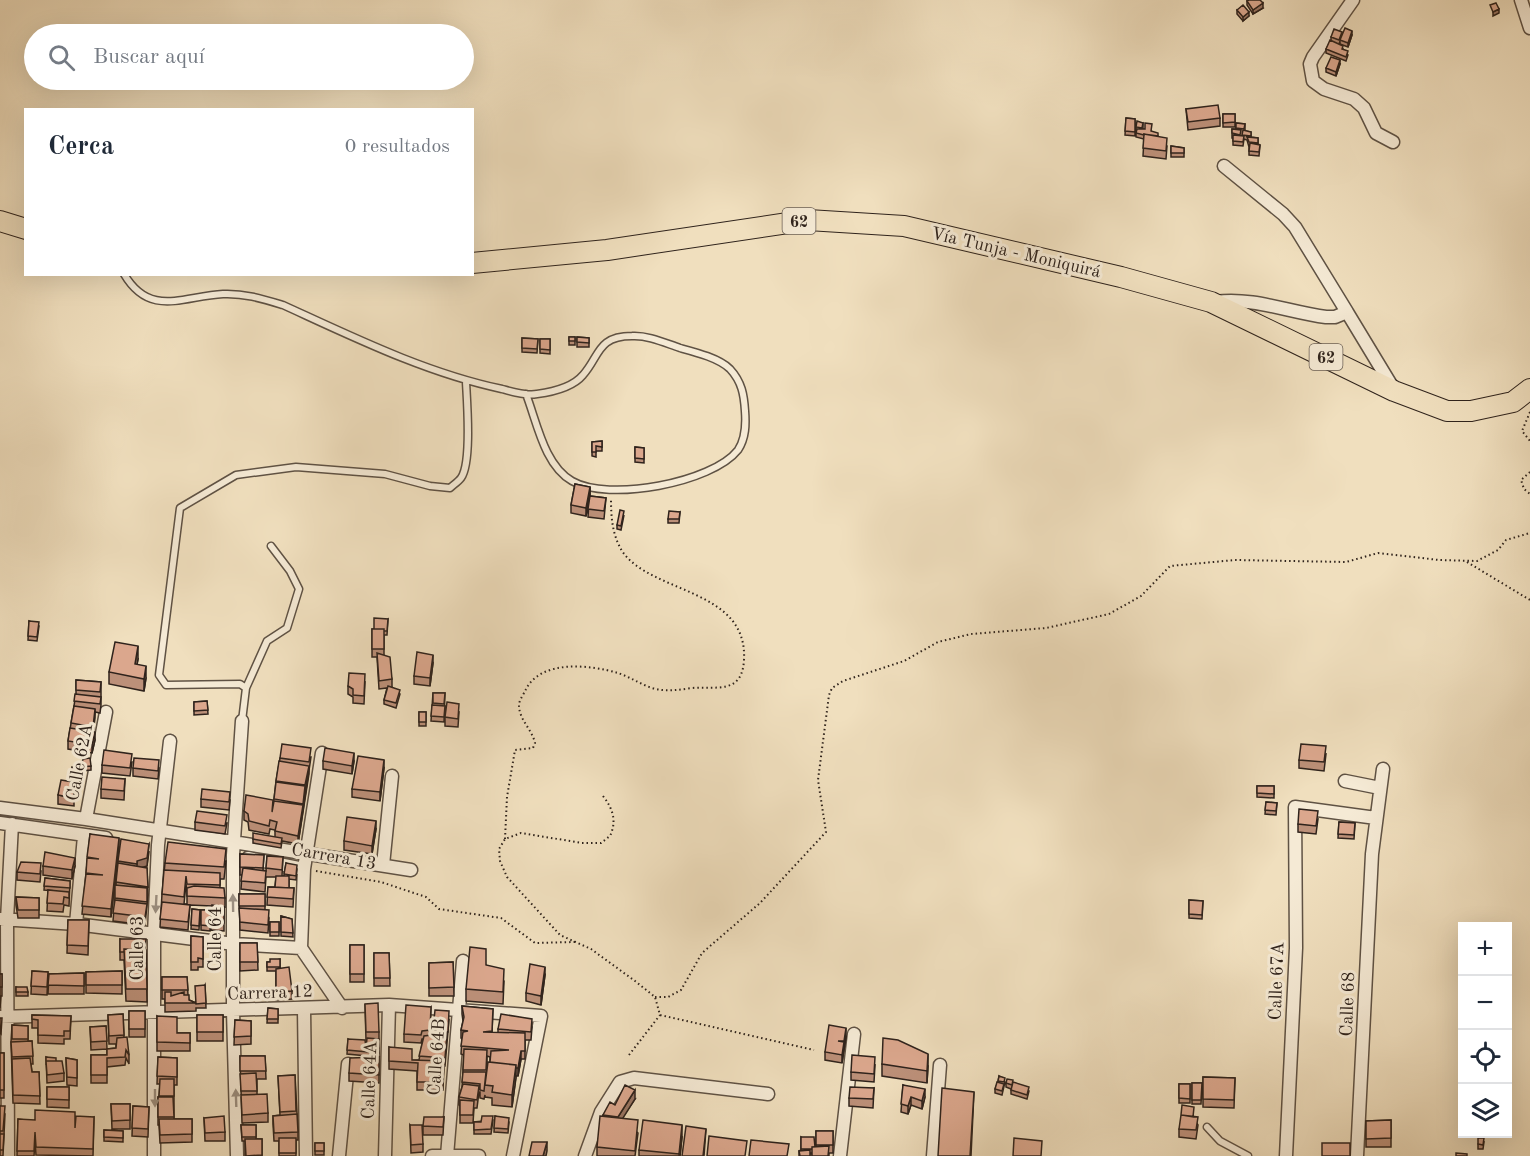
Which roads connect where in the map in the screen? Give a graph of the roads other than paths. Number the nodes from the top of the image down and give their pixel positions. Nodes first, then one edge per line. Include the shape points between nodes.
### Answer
1 (1353, 0) edge
2 (1521, 0) edge
3 (1530, 28) edge
4 (1393, 142) dead end
5 (1224, 166) dead end
6 (0, 221) edge
7 (24, 228) edge
8 (474, 263) edge
9 (125, 276) edge
10 (1211, 302) junction
11 (1347, 312) junction
12 (466, 382) junction
13 (1530, 389) edge
14 (1394, 391) junction
15 (526, 394) junction
16 (271, 546) dead end
17 (246, 688) junction
18 (106, 712) dead end
19 (242, 721) joint
20 (170, 741) dead end
21 (322, 753) edge
22 (1383, 770) dead end
23 (392, 776) dead end
24 (1345, 781) dead end
25 (1380, 788) junction
26 (0, 808) edge
27 (1376, 818) junction
28 (86, 819) junction
29 (6, 824) edge
30 (160, 831) junction
31 (84, 836) junction
32 (116, 840) edge
33 (234, 849) junction
34 (212, 852) edge
35 (307, 856) junction
36 (383, 865) junction
37 (304, 869) junction
38 (411, 870) dead end
39 (4, 920) edge
40 (76, 924) junction
41 (154, 934) junction
42 (234, 944) junction
43 (301, 948) junction
44 (462, 961) dead end
45 (389, 1005) junction
46 (342, 1008) junction
47 (304, 1009) junction
48 (458, 1010) junction
49 (233, 1011) junction
50 (155, 1014) junction
51 (4, 1017) edge
52 (854, 1034) dead end
53 (348, 1064) edge
54 (940, 1065) dead end
55 (768, 1094) dead end
56 (1207, 1127) dead end
57 (447, 1155) edge
58 (8, 1156) edge
59 (154, 1156) edge
60 (237, 1156) edge
61 (306, 1156) edge
62 (339, 1156) edge
63 (385, 1156) edge
64 (432, 1156) edge
65 (479, 1156) edge
66 (513, 1156) edge
67 (585, 1156) edge
68 (840, 1156) edge
69 (933, 1156) edge
70 (1248, 1156) edge
71 (1286, 1156) edge
72 (1358, 1156) edge

1 - 4 street via 1313,57 1313,81 1354,99 1364,108 1376,133
2 - 3 street
5 - 11 street via 1295,227
6 - 7 main road
8 - 10 main road, Vía Tunja - Moniquirá / 62 via 607,250 808,220 856,221 904,226
9 - 12 lane via 135,292 164,303 223,294 254,296 283,305
10 - 11 street via 1252,301 1326,317
10 - 14 main road, Vía Tunja - Moniquirá / 62
11 - 14 street
12 - 15 lane
12 - 17 lane via 465,468 450,488 385,474 296,467 236,475 180,508 159,675 166,685 240,684
13 - 14 main road, Vía Tunja - Moniquirá / 62 via 1513,402 1471,411 1447,411
15 - 15 lane via 547,452 557,467 571,481 592,488 640,490 685,480 738,450 746,429 743,389 729,368 696,353 631,336 598,348 582,376 562,388
16 - 17 lane via 299,589 287,628 267,641
17 - 19 lane
18 - 28 street, Calle 62A
19 - 33 street, Calle 64
20 - 30 street, Calle 63
21 - 35 street
22 - 25 street, Calle 68
23 - 36 street
24 - 25 street
25 - 27 street, Calle 68
26 - 28 street, Carrera 13
27 - 71 street, Calle 67A via 1295,807 1296,948
27 - 72 street, Calle 68
28 - 30 street, Carrera 13
29 - 31 street
29 - 39 street
30 - 33 street, Carrera 13
30 -> 41 street, Calle 63
31 - 32 street
31 - 40 street
33 - 34 street, Carrera 13
33 - 35 street, Carrera 13
33 - 37 street, Carrera 13
42 -> 33 street, Calle 64
35 - 36 street, Carrera 13
35 - 37 street
36 - 38 street, Carrera 13
37 - 43 street
39 - 40 street
39 - 51 street
40 - 41 street
41 - 42 street
41 - 50 street, Calle 63
42 - 43 street
42 - 49 street, Calle 64
43 - 46 street
44 - 48 street, Calle 64B
45 - 46 street, Carrera 12
45 - 48 street, Carrera 12
45 - 63 street, Calle 64A
46 - 47 street, Carrera 12
47 - 49 street, Carrera 12
47 - 61 street
48 - 57 street, Calle 64B
48 - 66 street, Carrera 12 via 542,1016
49 - 50 street, Carrera 12
60 -> 49 street, Calle 64
50 - 51 street, Carrera 12
50 -> 59 street, Calle 63
51 - 58 street
52 - 68 street
53 - 62 street
54 - 69 street
55 - 67 street via 634,1078 620,1082 601,1112
56 - 70 lane via 1220,1141
57 - 64 street
57 - 65 street

